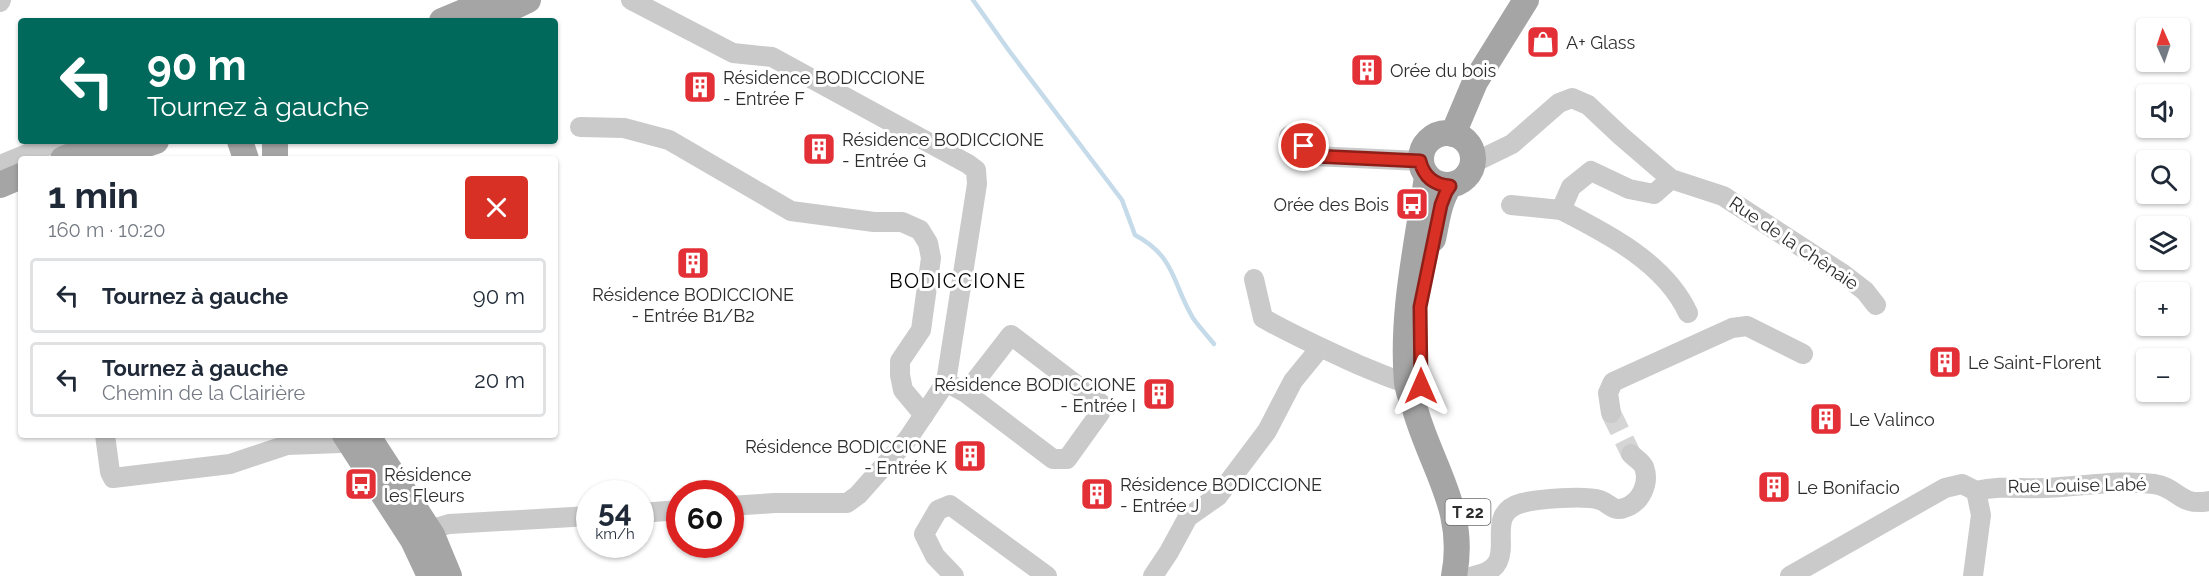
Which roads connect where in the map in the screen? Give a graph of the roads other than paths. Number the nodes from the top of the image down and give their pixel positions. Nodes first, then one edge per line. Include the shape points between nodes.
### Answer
1 (492, 0) edge
2 (528, 0) edge
3 (631, 0) edge
4 (1526, 0) edge
5 (449, 18) edge
6 (490, 18) edge
7 (580, 127) dead end
8 (1453, 134) junction
9 (1289, 136) dead end
10 (51, 144) edge
11 (100, 144) edge
12 (147, 144) edge
13 (22, 156) edge
14 (70, 156) edge
15 (113, 156) edge
16 (18, 158) edge
17 (1473, 164) junction
18 (0, 165) edge
19 (1433, 175) junction
20 (18, 177) edge
21 (1671, 179) junction
22 (0, 185) edge
23 (18, 193) edge
24 (0, 200) edge
25 (1511, 205) dead end
26 (1561, 210) junction
27 (1254, 279) dead end
28 (1876, 305) dead end
29 (1688, 313) dead end
30 (1320, 348) junction
31 (1803, 354) dead end
32 (946, 382) junction
33 (1414, 385) junction
34 (966, 393) junction
35 (1611, 413) tunnel mouth
36 (924, 415) junction
37 (105, 438) edge
38 (354, 438) edge
39 (358, 438) edge
40 (1631, 454) tunnel mouth
41 (1976, 492) junction
42 (2209, 501) edge
43 (744, 505) edge
44 (576, 517) edge
45 (421, 535) junction
46 (430, 576) edge
47 (449, 576) edge
48 (954, 576) edge
49 (1047, 576) edge
50 (1153, 576) edge
51 (1454, 576) edge
52 (1471, 576) edge
53 (1790, 576) edge
54 (1972, 576) edge

1 - 5 main road
2 - 6 main road
3 - 32 street via 733,52 772,57 976,170
4 - 8 main road via 1475,82
7 - 36 street via 624,128 669,140 791,211 902,222 920,230 932,258 921,330 900,360 900,375 903,390
8 - 17 main road via 1466,141
8 - 19 main road via 1437,135 1424,145
9 - 19 street via 1314,156
10 - 13 street
11 - 14 main road
12 - 15 main road
16 - 18 street
17 - 19 main road via 1465,178
17 - 21 street, Rue de la Chênaie via 1512,144 1559,103 1572,98 1588,105
19 - 33 main road, T 22 via 1446,192 1420,307
20 - 22 main road
21 - 26 street via 1654,194 1629,189 1591,171 1571,188
21 - 28 street, Rue de la Chênaie via 1723,196 1843,274
23 - 24 main road
25 - 26 street
26 - 29 street via 1612,236 1651,267 1680,294
27 - 30 street via 1263,318
30 - 33 street
30 - 50 street via 1293,381 1267,431 1218,496 1188,517
31 - 35 street via 1747,326 1732,328 1613,382 1608,393
32 - 34 street
32 - 36 street
33 - 51 main road, T 22 via 1419,426 1455,517
33 - 52 main road, T 22 via 1460,481 1472,535
34 - 34 street via 1053,459 1067,459 1100,413 1100,403 1011,335
36 - 43 street via 907,440 847,503
37 - 38 street via 113,478 230,464 287,445
39 - 45 main road
40 - 52 street via 1643,465 1646,479 1642,493 1631,505 1611,508 1601,500 1579,498 1512,506 1503,516 1498,565
41 - 42 street, Rue Louise Labé via 1996,486 2043,489 2146,483 2157,484 2186,501
41 - 53 street via 1962,484 1945,488
41 - 54 street via 1981,515
44 - 45 street via 449,524
45 - 46 main road
45 - 47 main road
48 - 49 street via 934,556 924,534 938,510 950,505

